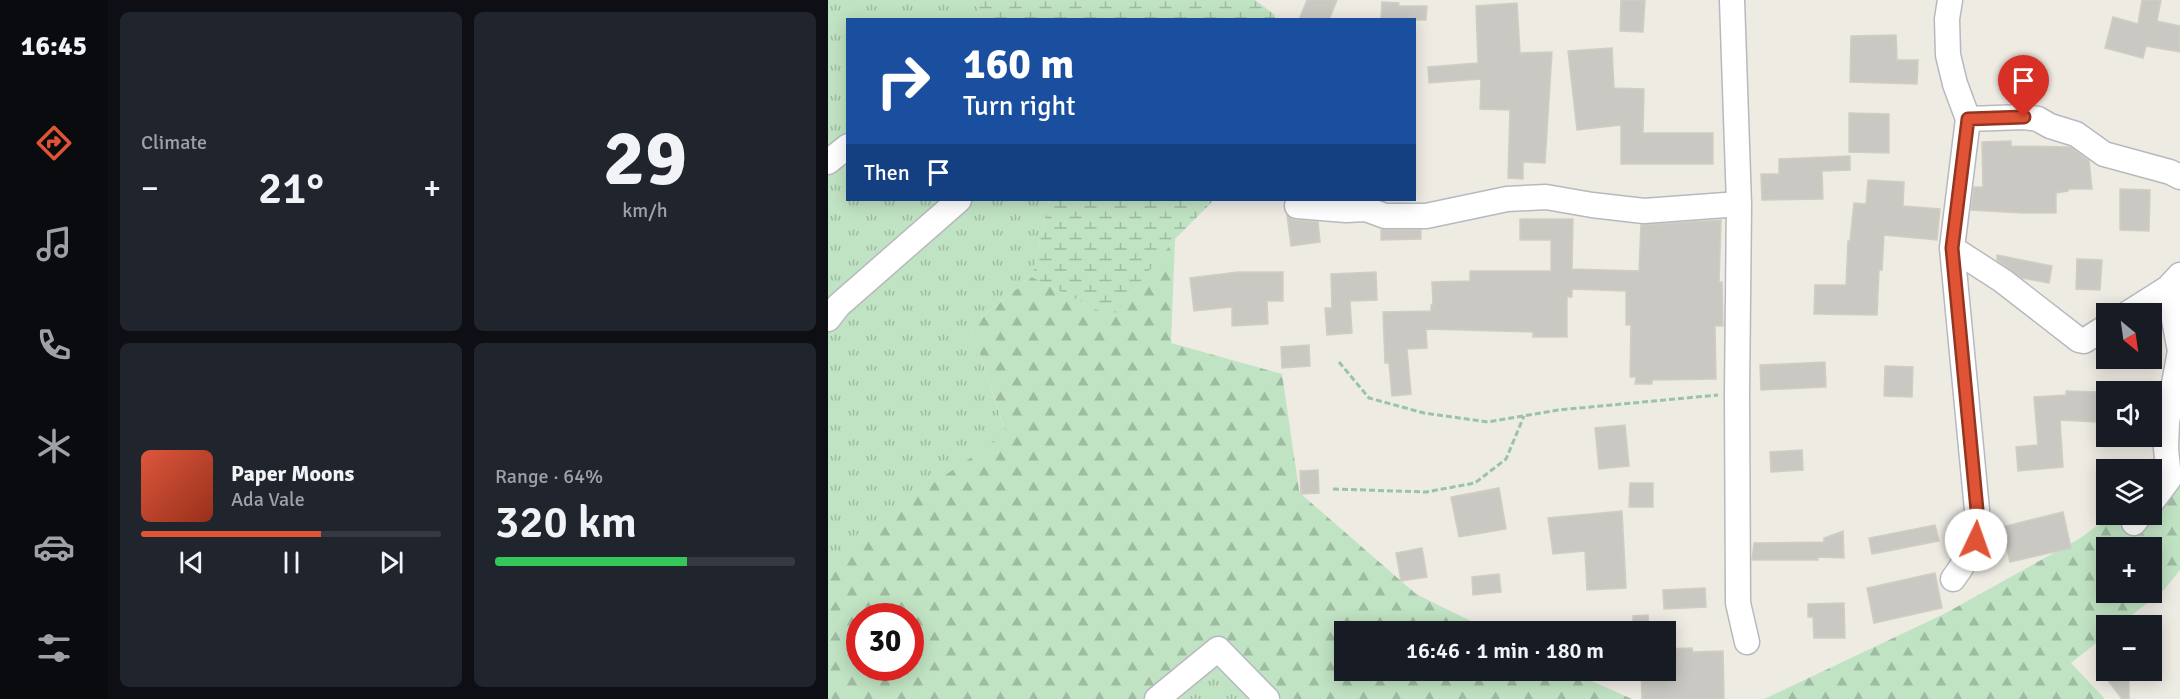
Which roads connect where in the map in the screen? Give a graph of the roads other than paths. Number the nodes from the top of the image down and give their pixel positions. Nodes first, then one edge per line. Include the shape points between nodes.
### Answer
1 (1732, 0) edge
2 (1950, 0) edge
3 (1968, 119) junction
4 (846, 148) edge
5 (828, 162) edge
6 (2180, 177) edge
7 (958, 201) edge
8 (1739, 204) junction
9 (1297, 206) dead end
10 (1952, 248) junction
11 (2174, 282) edge
12 (2143, 303) edge
13 (828, 319) edge
14 (2096, 333) edge
15 (2162, 488) edge
16 (1953, 579) dead end
17 (1747, 642) dead end
18 (1157, 699) edge
19 (1268, 699) edge

1 - 8 street
2 - 3 street via 1948,55
3 - 6 street via 2038,119 2076,134 2104,154
3 - 10 street
4 - 5 street
7 - 13 street
8 - 9 street via 1644,211 1546,197 1508,199 1426,216 1385,216 1366,208
8 - 17 street via 1738,603
10 - 14 street via 2003,281 2079,340
10 - 16 street via 1977,510 1976,540
11 - 12 street
11 - 15 street via 2180,351 2167,422 2169,479
18 - 19 street via 1218,649

